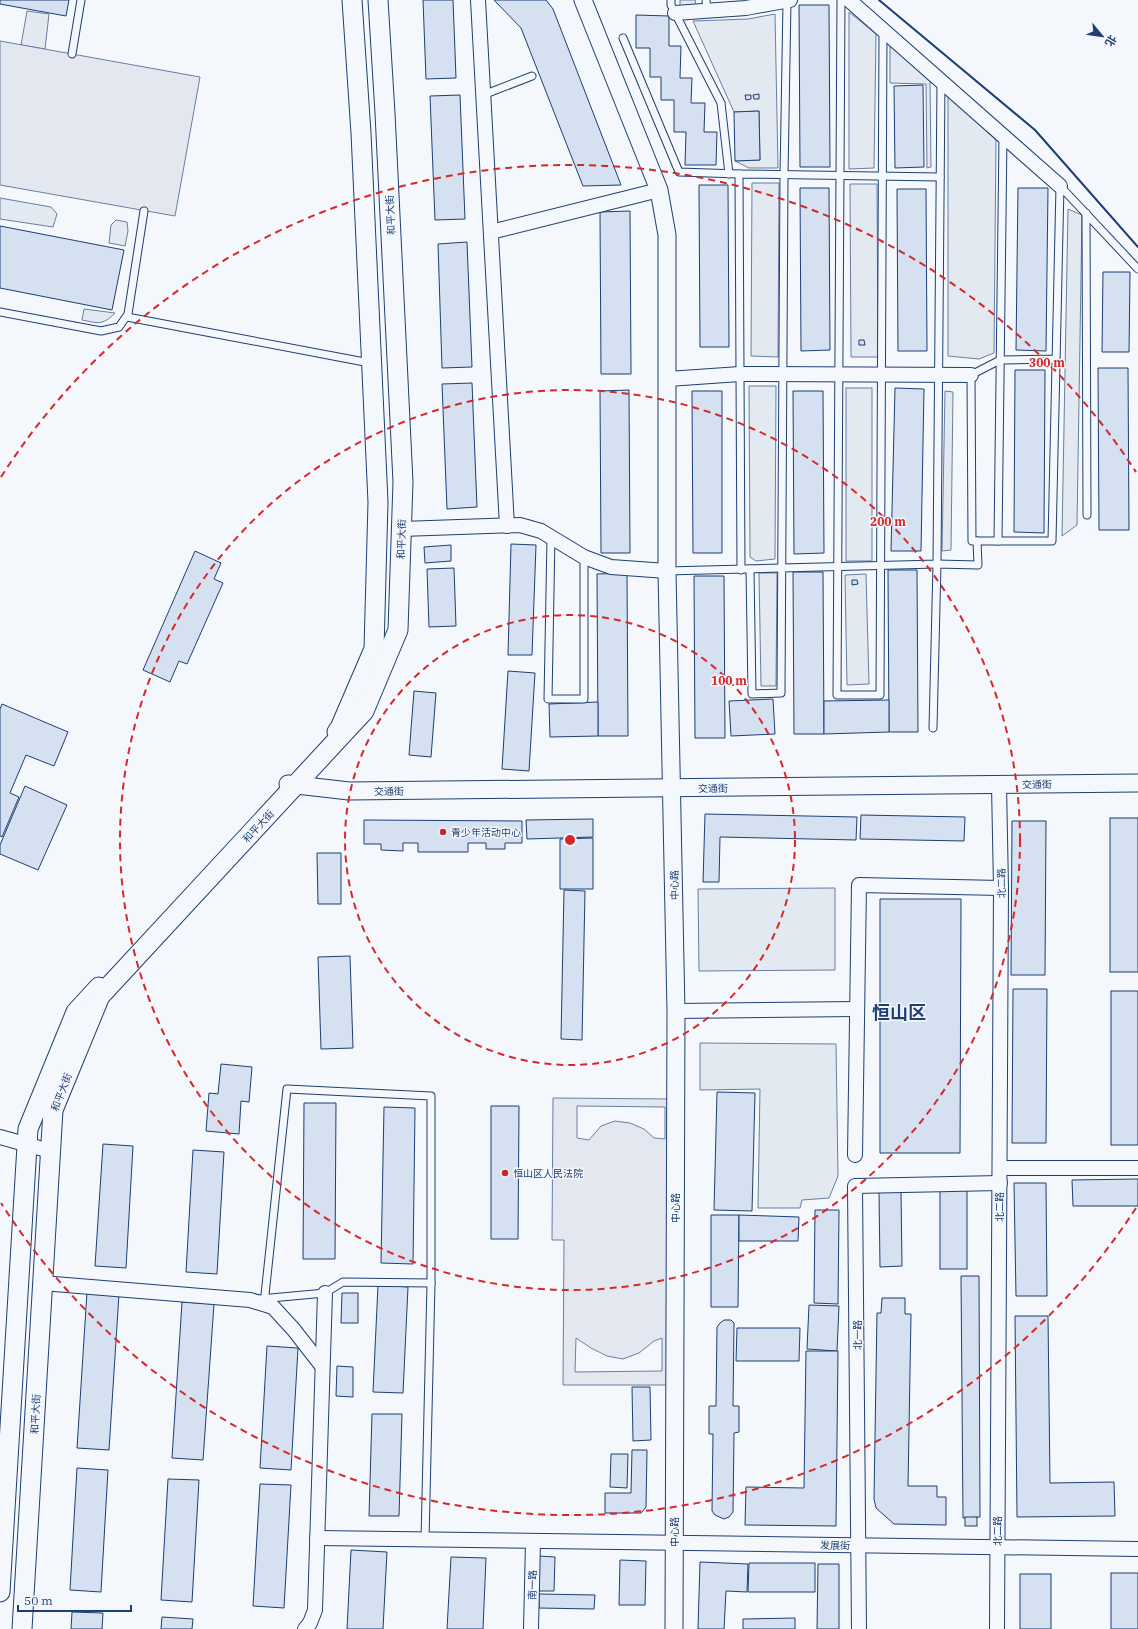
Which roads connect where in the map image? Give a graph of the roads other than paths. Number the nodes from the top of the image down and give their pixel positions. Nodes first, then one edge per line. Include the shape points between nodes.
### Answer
1 (82, 0) edge
2 (352, 0) edge
3 (378, 0) edge
4 (478, 0) edge
5 (583, 0) edge
6 (789, 0) edge
7 (841, 0) edge
8 (849, 0) edge
9 (768, 2) edge
10 (706, 5) edge
11 (673, 6) edge
12 (883, 30) junction
13 (623, 38) dead end
14 (72, 54) dead end
15 (532, 76) dead end
16 (941, 81) junction
17 (483, 96) junction
18 (1003, 135) junction
19 (729, 174) junction
20 (739, 174) junction
21 (784, 175) junction
22 (840, 176) junction
23 (882, 176) junction
24 (940, 177) junction
25 (1060, 186) junction
26 (659, 190) junction
27 (144, 210) dead end
28 (1086, 213) junction
29 (491, 232) junction
30 (1138, 269) edge
31 (0, 312) edge
32 (127, 316) junction
33 (1056, 359) junction
34 (1000, 360) junction
35 (371, 364) junction
36 (740, 374) junction
37 (783, 374) junction
38 (838, 375) junction
39 (882, 375) junction
40 (938, 375) junction
41 (971, 376) junction
42 (668, 379) junction
43 (1087, 516) dead end
44 (507, 526) junction
45 (401, 529) junction
46 (551, 537) junction
47 (998, 541) junction
48 (977, 542) junction
49 (584, 557) junction
50 (937, 564) junction
51 (880, 566) junction
52 (837, 567) junction
53 (750, 569) junction
54 (782, 569) junction
55 (741, 570) junction
56 (667, 571) junction
57 (933, 728) dead end
58 (1138, 783) edge
59 (292, 785) junction
60 (999, 785) junction
61 (672, 788) junction
62 (1001, 888) junction
63 (857, 1009) junction
64 (676, 1011) junction
65 (0, 1137) edge
66 (27, 1145) junction
67 (50, 1151) junction
68 (855, 1155) dead end
69 (1000, 1168) junction
70 (1138, 1168) edge
71 (1000, 1183) junction
72 (42, 1283) junction
73 (430, 1283) junction
74 (325, 1293) junction
75 (264, 1301) junction
76 (322, 1366) junction
77 (317, 1538) junction
78 (425, 1540) junction
79 (533, 1542) junction
80 (674, 1543) junction
81 (858, 1546) junction
82 (997, 1548) junction
83 (1138, 1549) edge
84 (0, 1592) edge
85 (22, 1629) edge
86 (305, 1629) edge
87 (531, 1629) edge
88 (674, 1629) edge
89 (859, 1629) edge
90 (997, 1629) edge

1 - 14 lane
2 - 35 main road, 和平大街 via 361,133
3 - 45 main road, 和平大街 via 403,482
4 - 17 street
5 - 26 street, 中心路
6 - 9 street
6 - 21 lane
7 - 22 lane
8 - 12 street
9 - 10 street
10 - 11 street
11 - 19 lane via 721,103
12 - 16 street
12 - 23 lane
13 - 19 lane via 679,172
15 - 17 lane
16 - 18 street
16 - 24 lane
17 - 29 street
18 - 25 street
18 - 34 lane
19 - 20 lane
20 - 21 lane
20 - 36 lane
21 - 22 lane
21 - 37 lane
22 - 23 lane
22 - 38 lane
23 - 24 lane
23 - 39 lane
24 - 40 lane
25 - 28 lane
25 - 33 lane
26 - 29 street
26 - 42 street, 中心路 via 667,235
27 - 32 lane
28 - 30 lane
28 - 43 lane
29 - 44 street
31 - 32 lane via 101,331 119,327
32 - 35 lane
33 - 34 lane
33 - 47 lane via 1052,541
34 - 41 lane
34 - 47 lane
35 - 59 main road, 和平大街 via 378,502 374,649 340,728
36 - 37 street
36 - 42 street
36 - 55 lane
37 - 38 street
37 - 54 lane
38 - 39 street
38 - 52 lane
39 - 40 street
39 - 51 lane
40 - 41 street
40 - 50 lane
41 - 48 lane via 972,542
42 - 56 street, 中心路
44 - 45 street
44 - 46 street via 520,525
45 - 59 main road, 和平大街 via 398,630 364,711
46 - 49 street
46 - 49 lane via 548,700 584,699
47 - 48 lane
48 - 50 lane via 978,565
49 - 56 street via 611,567
50 - 51 lane
50 - 57 lane
51 - 52 lane
51 - 52 lane via 880,694 836,695
52 - 54 lane
53 - 54 lane
53 - 54 lane via 752,694 782,693
53 - 55 lane
55 - 56 lane
56 - 61 street, 中心路
58 - 60 street, 交通街
59 - 61 street, 交通街 via 349,791
59 - 66 main road, 和平大街 via 76,1012 28,1129
59 - 67 main road, 和平大街 via 100,996 53,1110
60 - 61 street, 交通街
60 - 62 street, 北二路
61 - 64 street, 中心路
62 - 63 street via 859,885
62 - 69 street, 北二路
63 - 64 street
63 - 68 street
64 - 80 street, 中心路
65 - 66 street
66 - 67 street
66 - 84 main road, 和平大街
67 - 72 main road, 和平大街
69 - 70 street
69 - 71 street, 北二路
71 - 81 street, 北一路 via 855,1186
71 - 82 street, 北二路
72 - 75 street
72 - 85 main road, 和平大街
73 - 74 lane via 343,1282
73 - 75 lane via 432,1096 287,1089
73 - 78 lane
74 - 75 lane
74 - 76 street
75 - 76 street via 273,1307
76 - 77 street
77 - 78 street, 发展街
77 - 86 street via 315,1610
78 - 79 street, 发展街
79 - 80 street, 发展街
79 - 87 street, 南一路
80 - 81 street, 发展街
80 - 88 street, 中心路
81 - 82 street, 发展街
81 - 89 street, 北一路
82 - 83 street, 发展街
82 - 90 street, 北二路

